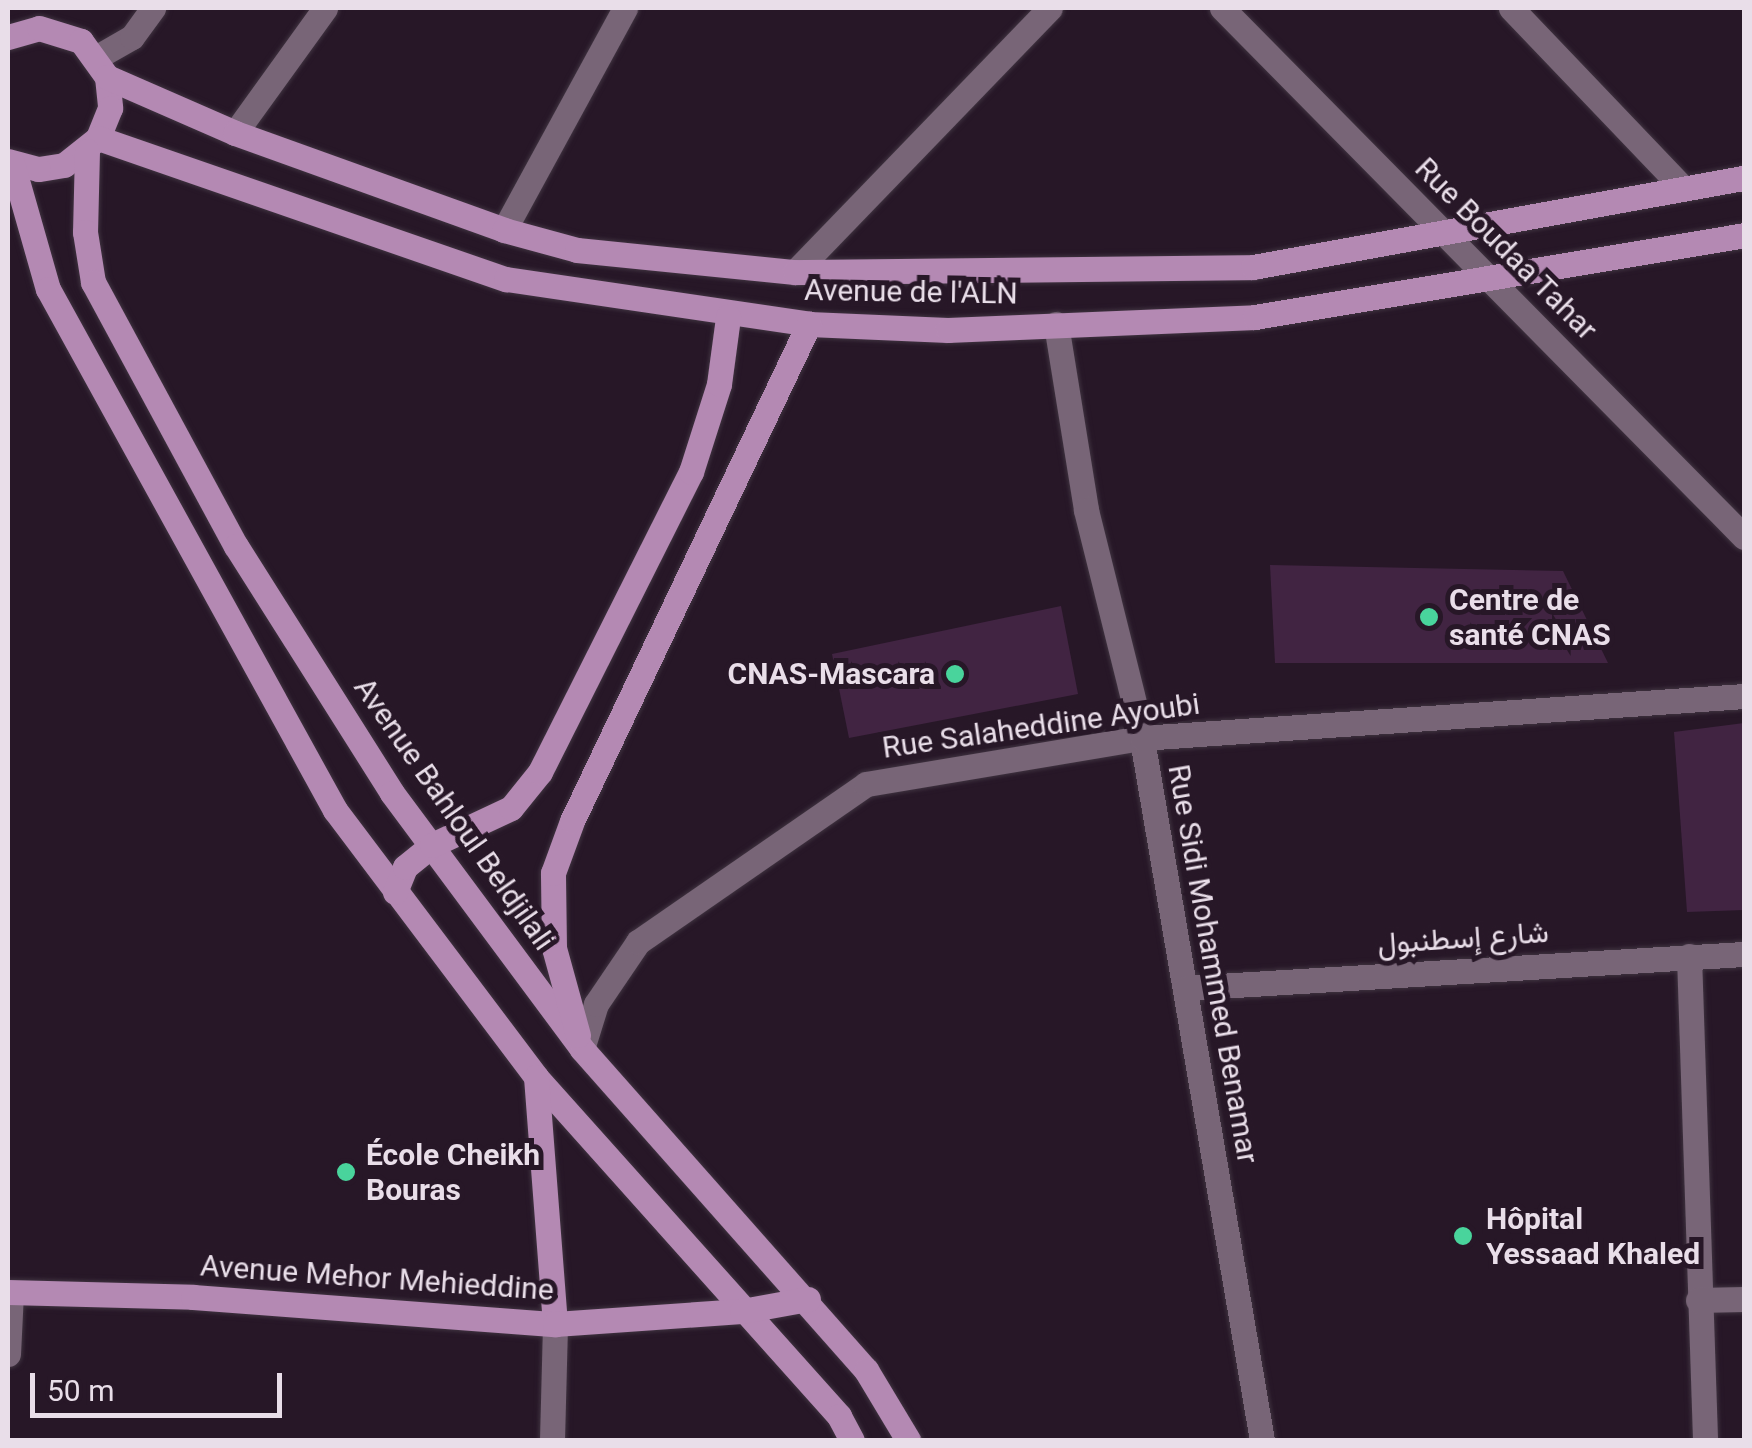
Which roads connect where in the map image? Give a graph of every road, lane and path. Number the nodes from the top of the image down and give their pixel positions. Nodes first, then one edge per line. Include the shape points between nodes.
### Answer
1 (45, 8) edge
2 (153, 8) edge
3 (325, 8) edge
4 (625, 8) edge
5 (1050, 8) edge
6 (1222, 8) edge
7 (1510, 8) edge
8 (60, 31) junction
9 (8, 37) edge
10 (102, 67) junction
11 (235, 134) junction
12 (92, 144) junction
13 (10, 162) edge
14 (1744, 178) edge
15 (1682, 187) junction
16 (504, 230) junction
17 (1744, 235) edge
18 (1444, 236) junction
19 (795, 272) junction
20 (1489, 281) junction
21 (728, 317) junction
22 (809, 324) junction
23 (1056, 324) junction
24 (1744, 536) edge
25 (1744, 696) edge
26 (1142, 738) junction
27 (432, 845) junction
28 (396, 892) junction
29 (1744, 954) edge
30 (1688, 956) junction
31 (1186, 988) junction
32 (582, 1049) junction
33 (536, 1077) junction
34 (9, 1292) edge
35 (808, 1298) junction
36 (1744, 1299) edge
37 (1698, 1300) junction
38 (742, 1311) junction
39 (554, 1324) junction
40 (8, 1354) edge
41 (552, 1440) edge
42 (852, 1440) edge
43 (908, 1440) edge
44 (1262, 1440) edge
45 (1705, 1440) edge

1 - 8 main road
2 - 10 street
3 - 11 street
4 - 16 street
5 - 19 street
6 - 18 street, Rue Boudaa Tahar
7 - 15 street
8 - 9 main road via 39,28
8 - 10 main road, Avenue de l'ALN
10 - 11 main road, Avenue de l'ALN
10 - 12 main road, Avenue Bahloul Beldjilali via 110,108
11 - 16 main road, Avenue de l'ALN
12 - 13 main road via 64,165
12 - 21 main road, Avenue de l'ALN via 506,279
12 - 27 main road, Avenue Bahloul Beldjilali via 85,232 94,282 236,546
13 - 28 main road via 48,289 335,810
14 - 15 main road, Avenue de l'ALN
15 - 18 main road, Avenue de l'ALN
16 - 19 main road, Avenue de l'ALN via 577,250
17 - 20 main road, Avenue de l'ALN
18 - 19 main road, Avenue de l'ALN via 1252,267 1172,272
18 - 20 street, Rue Boudaa Tahar
20 - 23 main road, Avenue de l'ALN via 1255,316
20 - 24 street, Rue Boudaa Tahar
21 - 22 main road, Avenue de l'ALN
21 - 27 main road via 720,384 691,472 540,772 511,808
22 - 23 main road, Avenue de l'ALN via 948,330
22 - 32 main road via 553,873 554,948
23 - 26 street, Rue Sidi Mohammed Benamar via 1086,510
25 - 26 street, Rue Salaheddine Ayoubi
26 - 31 street, Rue Sidi Mohammed Benamar
26 - 32 street, Rue Salaheddine Ayoubi via 866,784 638,942 596,1004
27 - 28 main road via 405,867
27 - 32 main road, Avenue Bahloul Beldjilali
28 - 33 main road
29 - 30 street, شارع إسطنبول
30 - 31 street, شارع إسطنبول
30 - 37 street
31 - 44 street, Rue Sidi Mohammed Benamar
32 - 35 main road, Avenue Bahloul Beldjilali
33 - 38 main road
33 - 39 main road
34 - 39 main road, Avenue Mehor Mehieddine
34 - 40 street
35 - 38 main road, Avenue Mehor Mehieddine
35 - 43 main road, Avenue Bahloul Beldjilali via 887,1398
36 - 37 street
37 - 45 street
38 - 39 main road, Avenue Mehor Mehieddine
38 - 42 main road via 839,1416
39 - 41 street

